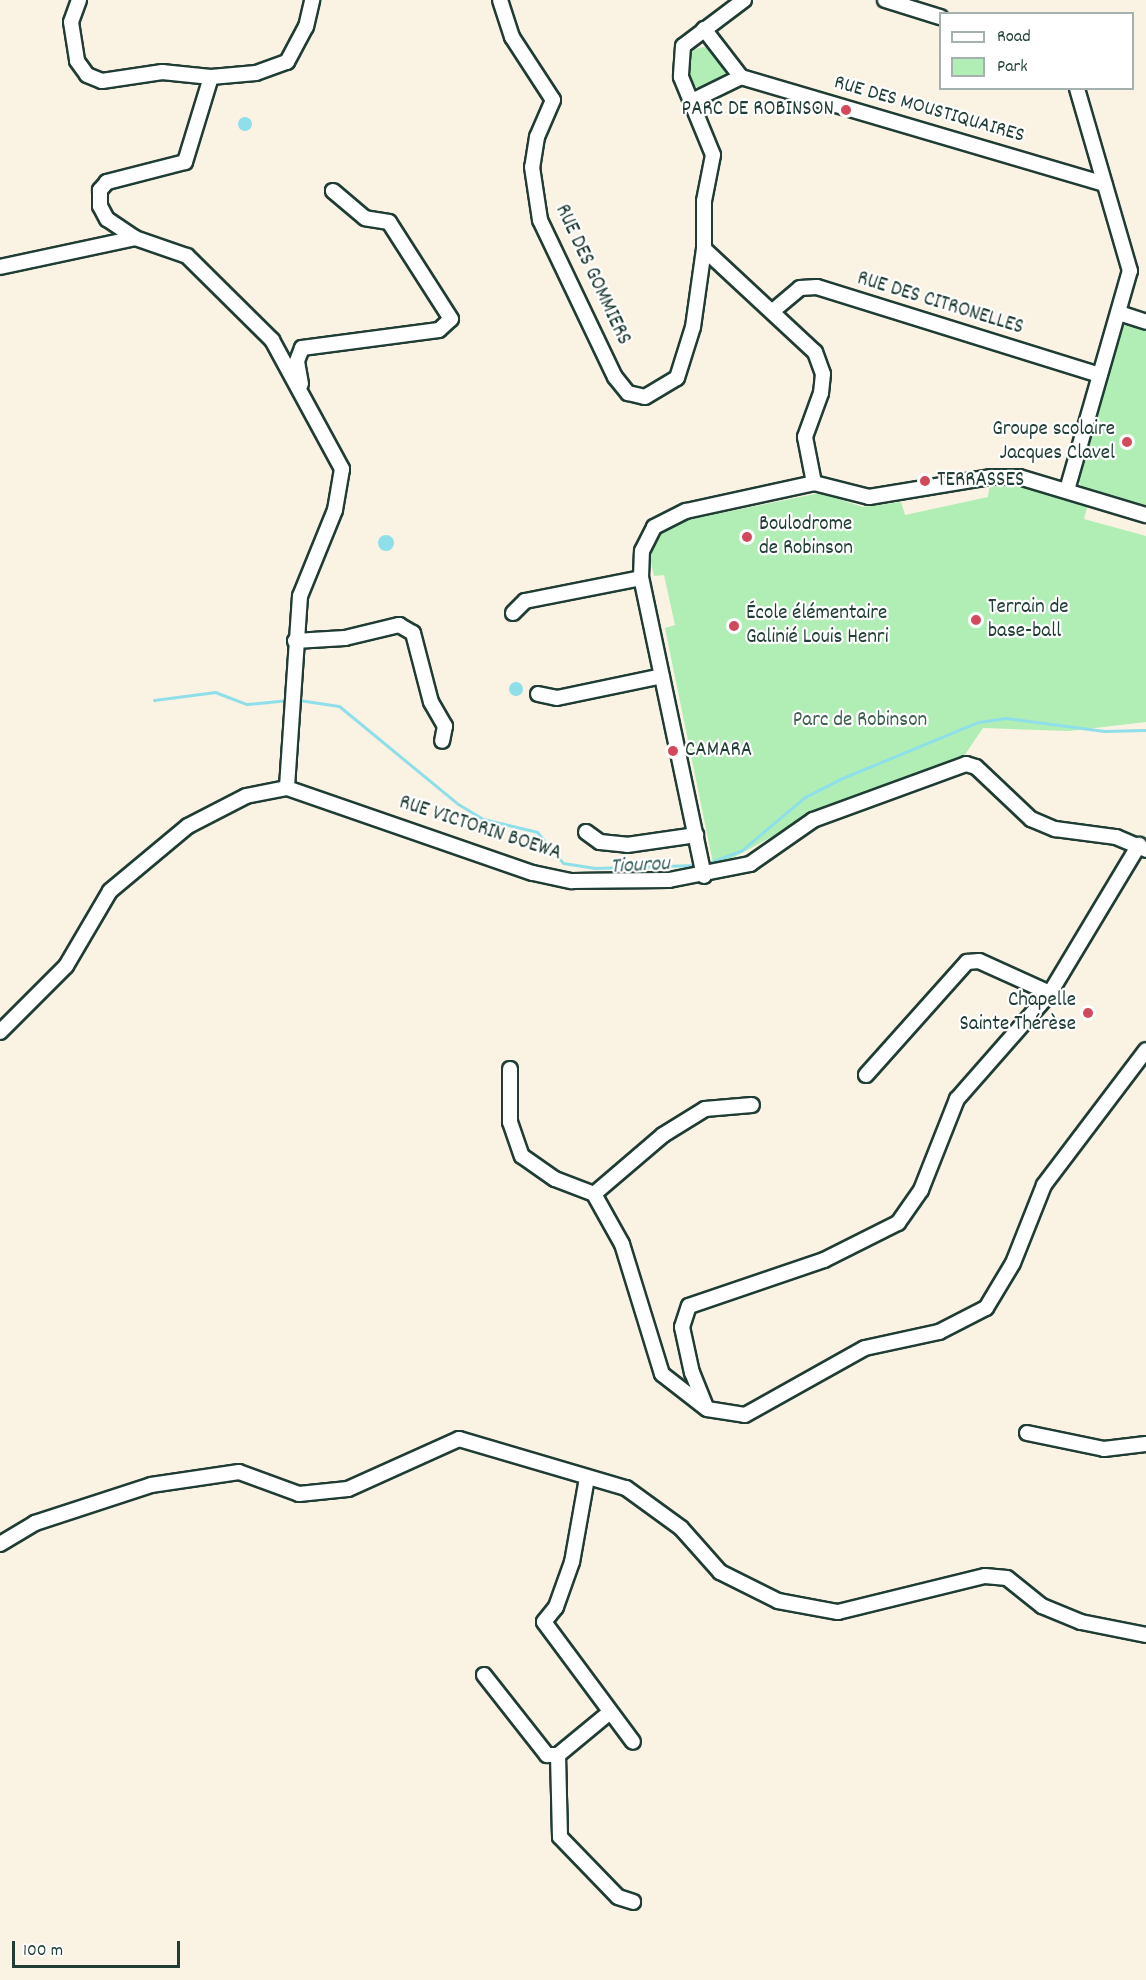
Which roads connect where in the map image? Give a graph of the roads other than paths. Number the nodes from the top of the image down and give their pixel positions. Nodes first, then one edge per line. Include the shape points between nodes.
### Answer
1 (312, 0) edge
2 (500, 0) edge
3 (744, 0) edge
4 (885, 0) edge
5 (77, 2) edge
6 (939, 17) edge
7 (704, 29) junction
8 (211, 77) junction
9 (741, 77) junction
10 (1078, 90) edge
11 (694, 100) junction
12 (1105, 184) junction
13 (333, 191) dead end
14 (135, 238) junction
15 (704, 249) junction
16 (0, 267) edge
17 (774, 310) junction
18 (1119, 313) junction
19 (1146, 322) edge
20 (1100, 375) junction
21 (303, 398) junction
22 (814, 483) junction
23 (1067, 490) junction
24 (1146, 515) edge
25 (641, 578) junction
26 (513, 613) dead end
27 (296, 640) junction
28 (662, 676) junction
29 (538, 694) dead end
30 (442, 741) dead end
31 (287, 788) junction
32 (586, 832) dead end
33 (696, 835) junction
34 (1142, 848) edge
35 (703, 867) junction
36 (1050, 993) junction
37 (0, 1032) edge
38 (1146, 1050) edge
39 (510, 1069) dead end
40 (866, 1075) dead end
41 (752, 1106) dead end
42 (594, 1194) junction
43 (707, 1409) junction
44 (1027, 1433) dead end
45 (1146, 1444) edge
46 (587, 1478) junction
47 (0, 1544) edge
48 (1146, 1635) edge
49 (484, 1675) dead end
50 (610, 1712) junction
51 (633, 1742) dead end
52 (558, 1755) junction
53 (633, 1902) dead end

1 - 8 street via 306,27 287,62 256,73
2 - 15 street, RUE DES GOMMIERS via 512,37 553,100 537,137 532,167 540,220 615,377 628,393 645,397 677,378 693,327
3 - 7 street
4 - 6 street
5 - 8 street via 71,22 77,61 87,75 102,81 162,72
7 - 9 street
7 - 11 street via 683,46 680,67
8 - 14 street via 185,162 119,177 100,190 107,219
9 - 11 street
9 - 12 street, RUE DES MOUSTIQUAIRES
10 - 12 street
11 - 15 street via 714,155 704,201
12 - 18 street via 1130,270
13 - 21 street via 365,218 389,222 451,319 439,330 302,348 297,361
14 - 16 street
14 - 21 street via 187,256 222,285 272,340
15 - 17 street
17 - 20 street, RUE DES CITRONELLES via 800,288 818,287
17 - 22 street via 802,336 823,374 805,437
18 - 19 street
18 - 20 street
20 - 23 street
21 - 27 street via 342,469 335,510 300,596
22 - 23 street via 879,496 1019,477
22 - 25 street via 686,511 654,527 642,550
23 - 24 street
25 - 26 street via 525,601
25 - 28 street
27 - 30 street via 345,638 399,625 413,633 431,702 445,726
27 - 31 street
28 - 29 street via 557,699
28 - 33 street
31 - 35 street, RUE VICTORIN BOEWA via 533,873 572,880
31 - 37 street via 246,796 188,826 110,891 66,966 17,1021
32 - 33 street via 600,842 626,845
33 - 35 street
34 - 35 street, RUE VICTORIN BOEWA via 1055,830 1002,796 976,767 952,765 813,820 750,864
34 - 36 street
36 - 40 street via 979,960 967,962
36 - 43 street via 957,1099 921,1190 898,1223 824,1260 689,1306 682,1327 692,1373
38 - 43 street via 1044,1185 1012,1263 986,1308 939,1332 865,1348 745,1415
39 - 42 street via 510,1122 522,1156 555,1179
41 - 42 street via 705,1109 663,1135
42 - 43 street via 622,1244 662,1374
44 - 45 street via 1104,1449
46 - 47 street via 459,1439 348,1489 299,1494 239,1472 151,1485 35,1523
46 - 48 street via 626,1488 681,1528 720,1572 778,1601 838,1612 985,1576 1007,1578 1042,1606 1081,1622
46 - 50 street via 572,1562 556,1607 544,1622
49 - 52 street via 547,1755
50 - 51 street
50 - 52 street
52 - 53 street via 560,1837 618,1897

